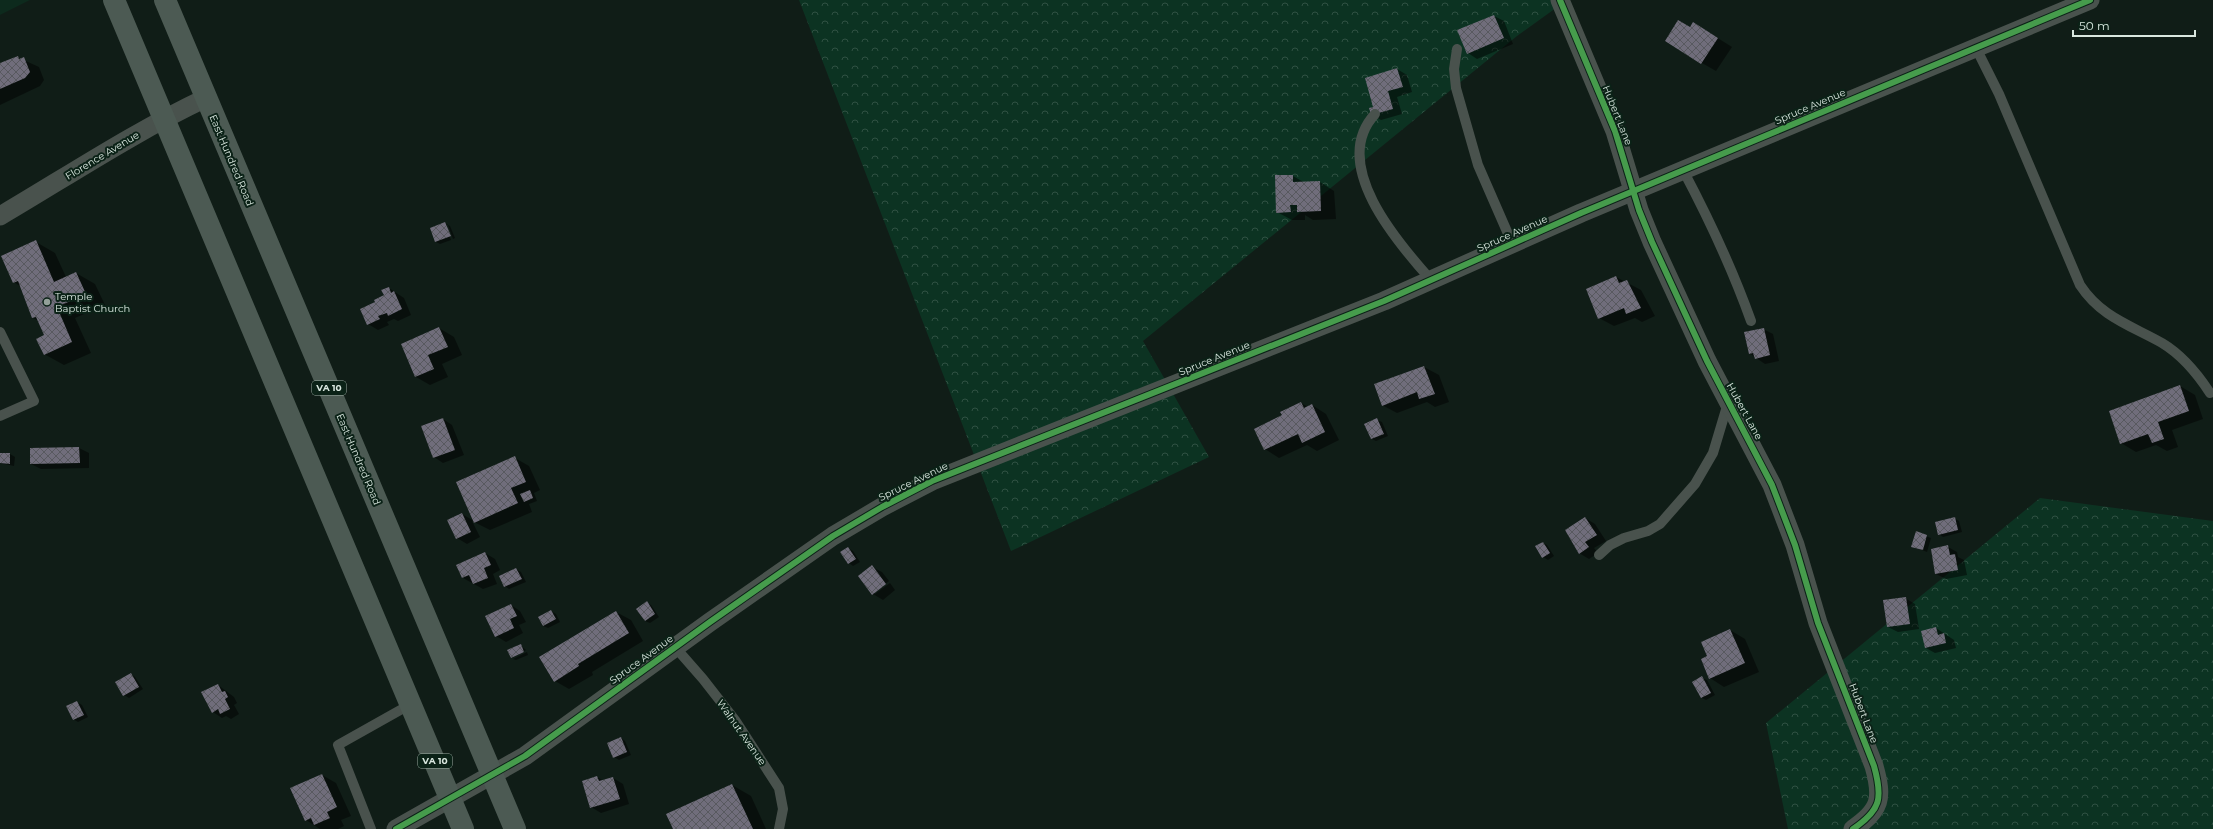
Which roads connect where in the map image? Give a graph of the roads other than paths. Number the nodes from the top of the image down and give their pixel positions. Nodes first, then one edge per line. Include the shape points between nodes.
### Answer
1 (114, 0) edge
2 (165, 0) edge
3 (1560, 0) edge
4 (2090, 0) edge
5 (1976, 48) junction
6 (1457, 50) dead end
7 (206, 98) junction
8 (1375, 114) dead end
9 (164, 118) junction
10 (1683, 170) junction
11 (1634, 190) junction
12 (0, 216) edge
13 (1512, 243) junction
14 (1431, 280) junction
15 (1751, 320) dead end
16 (0, 332) edge
17 (2210, 393) dead end
18 (1729, 401) junction
19 (0, 416) edge
20 (1599, 555) dead end
21 (675, 647) junction
22 (411, 704) junction
23 (492, 776) junction
24 (450, 797) junction
25 (372, 829) edge
26 (396, 829) edge
27 (463, 829) edge
28 (515, 829) edge
29 (779, 829) edge
30 (1853, 829) edge

1 - 9 highway, VA 10
2 - 7 highway, East Hundred Road / VA 10
3 - 11 street, Hubert Lane via 1615,131
4 - 5 street, Spruce Avenue
5 - 10 street, Spruce Avenue
5 - 17 lane via 2000,94 2080,285 2089,298 2125,325 2162,343 2181,357
6 - 13 lane via 1454,69 1456,88 1478,165
7 - 9 street, Florence Avenue
7 - 23 highway, East Hundred Road / VA 10
8 - 14 lane via 1363,131 1360,145 1359,160 1366,182 1390,231
9 - 12 street, Florence Avenue
9 - 22 highway, VA 10
10 - 11 street, Spruce Avenue
10 - 15 lane via 1710,222
11 - 13 street, Spruce Avenue
11 - 18 street, Hubert Lane via 1652,242 1707,361
13 - 14 street, Spruce Avenue
14 - 21 street, Spruce Avenue via 932,481 882,506 833,536
16 - 19 lane via 34,401
18 - 20 lane via 1713,453 1695,484 1660,524 1610,545
18 - 30 street, Hubert Lane via 1772,485 1795,545 1818,623 1874,766 1880,788 1879,800 1866,820
21 - 23 street, Spruce Avenue via 525,756
21 - 29 lane, Walnut Avenue via 704,679 735,720 779,788 783,809
22 - 24 highway, VA 10
22 - 25 lane via 338,744
23 - 24 street, Spruce Avenue
23 - 28 highway, East Hundred Road / VA 10
24 - 26 street, Spruce Avenue
24 - 27 highway, VA 10

